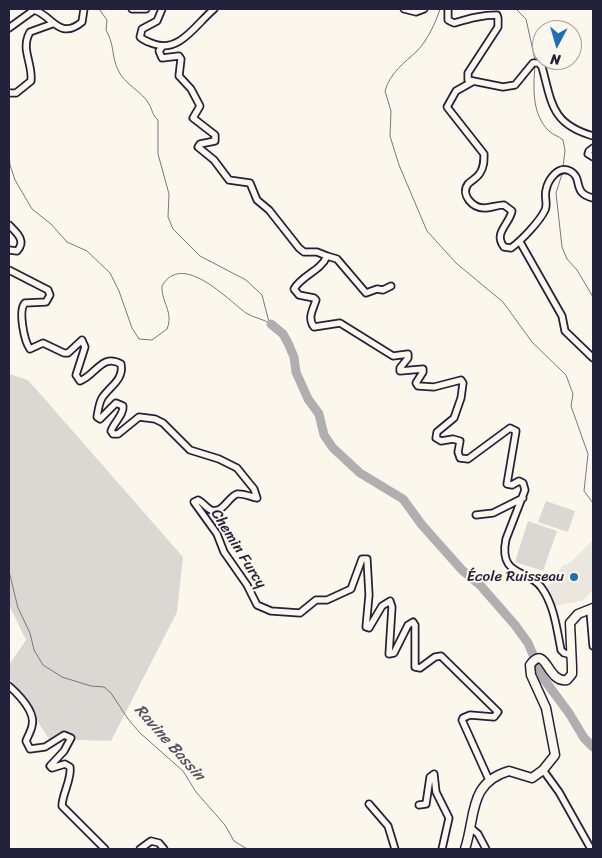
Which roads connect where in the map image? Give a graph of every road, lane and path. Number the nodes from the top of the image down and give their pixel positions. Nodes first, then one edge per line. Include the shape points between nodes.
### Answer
1 (84, 9) edge
2 (132, 9) edge
3 (146, 9) edge
4 (162, 9) edge
5 (214, 9) edge
6 (404, 9) edge
7 (424, 9) edge
8 (448, 9) edge
9 (52, 24) junction
10 (9, 28) edge
11 (162, 46) junction
12 (472, 82) junction
13 (9, 93) edge
14 (593, 136) edge
15 (593, 148) edge
16 (593, 157) edge
17 (593, 198) edge
18 (9, 225) edge
19 (520, 242) junction
20 (9, 250) edge
21 (327, 256) junction
22 (9, 270) edge
23 (391, 286) dead end
24 (593, 358) edge
25 (523, 498) junction
26 (476, 516) dead end
27 (592, 609) edge
28 (593, 646) edge
29 (572, 655) junction
30 (9, 686) edge
31 (543, 770) junction
32 (489, 780) junction
33 (369, 804) dead end
34 (419, 804) dead end
35 (471, 828) junction
36 (105, 849) edge
37 (140, 849) edge
38 (164, 849) edge
39 (395, 849) edge
40 (442, 849) edge
41 (465, 849) edge
42 (486, 849) edge
43 (590, 849) edge

1 - 9 street via 82,22 77,26 62,28
2 - 3 street
4 - 11 street via 157,21 139,32 144,40
5 - 11 street via 187,36 174,45
6 - 7 street via 416,12
8 - 12 street via 448,20 454,23 486,15 498,18 498,27 467,76
9 - 10 street via 34,10
9 - 13 street via 36,28 28,36 25,50 32,71 31,81 16,93
11 - 21 street via 159,51 162,58 179,56 181,59 179,76 200,106 194,118 215,135 215,141 200,144 200,150 214,160 229,180 250,183 257,200 299,248
12 - 14 street via 515,86 533,63 539,63 552,107 570,125
12 - 19 street via 456,91 447,107 484,154 482,169 467,185 465,193 468,201 477,208 509,206 511,216 499,235 500,242 511,248
15 - 16 street via 588,154
17 - 19 street via 580,192 570,171 556,171 546,190 545,210
18 - 20 street via 20,236 21,242 16,251
19 - 24 street via 562,316 566,331
21 - 23 street via 336,259 366,294
21 - 25 street via 294,289 300,296 316,300 310,316 312,325 340,323 393,356 408,354 400,371 422,369 416,383 418,386 434,387 461,380 461,398 454,418 437,432 436,438 460,441 458,456 464,460 510,428 514,429 516,436 507,484 523,483
22 - 32 street, Chemin Furcy via 48,290 50,295 46,302 22,306 30,349 43,343 68,353 82,340 85,347 76,375 80,381 102,363 110,360 121,364 122,370 116,383 103,397 97,417 102,418 116,404 123,406 124,410 113,424 113,434 118,434 139,417 156,419 190,450 218,459 242,472 257,498 235,495 223,507 213,510 201,501 194,502 217,534 224,552 248,585 257,605 296,614 316,600 327,600 351,589 362,560 367,559 369,595 366,627 370,628 382,606 390,601 389,654 394,653 408,625 413,622 415,667 420,668 442,656 498,712 494,717 470,715 462,720
25 - 26 street via 493,513
25 - 29 street via 507,534 506,557 514,570 542,588 551,608 561,650
27 - 28 street
27 - 29 main road via 578,614 570,623
29 - 31 main road via 572,674 567,680 555,678 542,659 532,662 530,670 544,701 555,749 555,755
30 - 36 street via 33,718 26,741 30,749 45,747 64,734 70,738 64,751 50,766 65,764 70,767 62,806
31 - 32 main road via 532,778 508,771
31 - 43 street via 559,792
32 - 35 main road via 474,802
33 - 39 street via 388,826
34 - 40 street via 428,801 430,777 434,774 436,792 449,818
35 - 41 main road
35 - 42 street
37 - 38 street via 151,841

